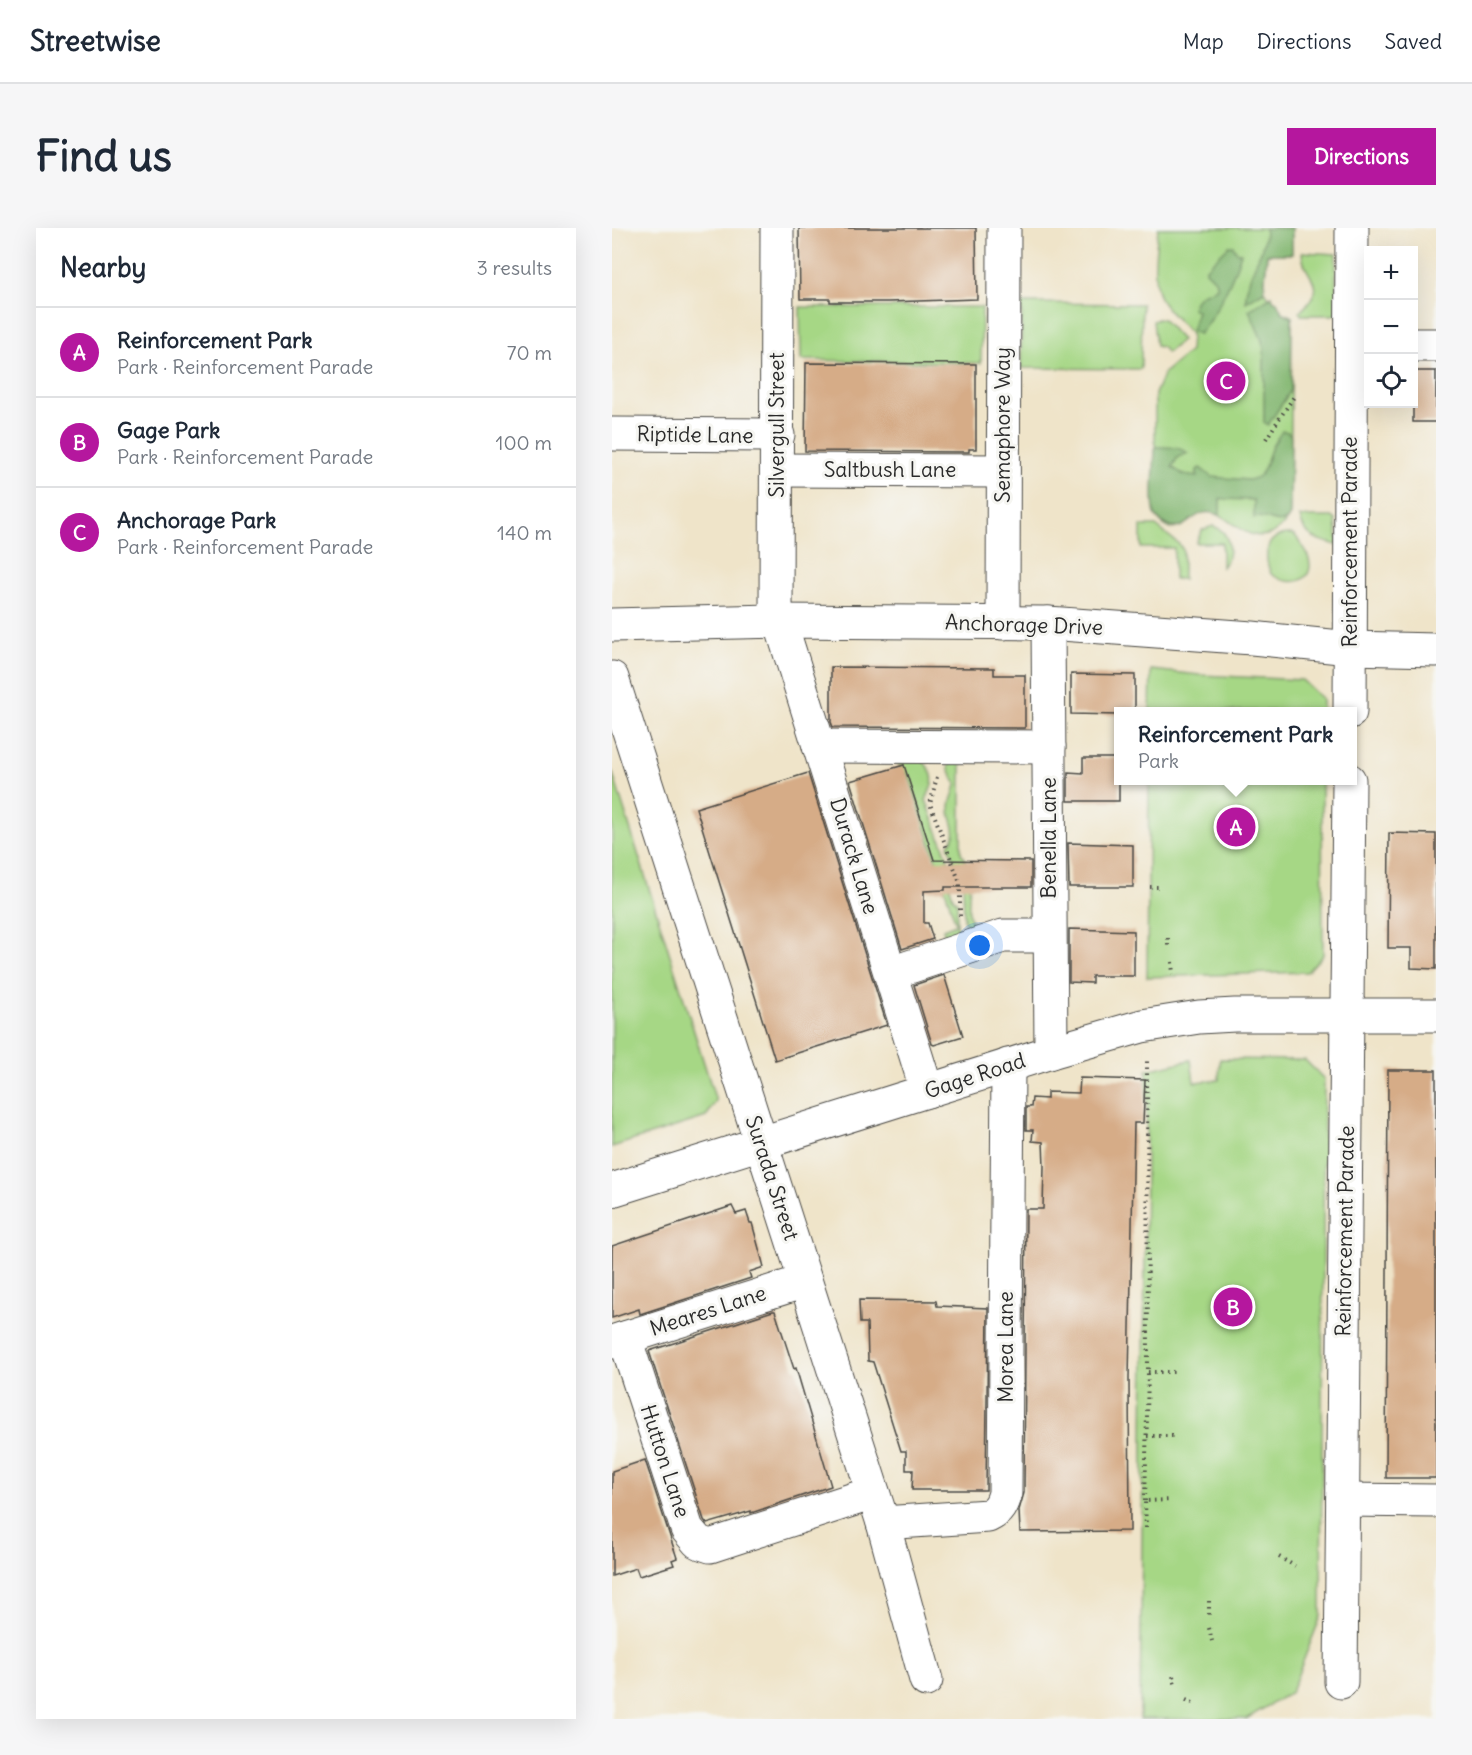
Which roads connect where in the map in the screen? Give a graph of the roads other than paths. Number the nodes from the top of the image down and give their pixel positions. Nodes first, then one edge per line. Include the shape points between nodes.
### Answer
1 (777, 228) edge
2 (1004, 228) edge
3 (1352, 228) edge
4 (1360, 344) edge
5 (1418, 345) edge
6 (1436, 345) edge
7 (612, 434) edge
8 (778, 435) junction
9 (777, 470) junction
10 (1003, 471) junction
11 (778, 621) junction
12 (1003, 623) junction
13 (1048, 623) junction
14 (612, 625) edge
15 (1350, 648) junction
16 (1436, 650) edge
17 (612, 678) edge
18 (1350, 707) edge
19 (819, 746) junction
20 (1049, 747) junction
21 (1349, 785) edge
22 (1049, 936) junction
23 (891, 973) junction
24 (1347, 1015) junction
25 (1436, 1015) edge
26 (1051, 1052) junction
27 (1008, 1065) junction
28 (927, 1091) junction
29 (761, 1144) junction
30 (612, 1191) edge
31 (805, 1281) junction
32 (619, 1340) edge
33 (1343, 1500) junction
34 (1436, 1501) edge
35 (878, 1508) junction
36 (926, 1680) dead end
37 (1341, 1682) dead end

1 - 8 street, Silvergull Street
2 - 10 street, Semaphore Way
3 - 4 street, Reinforcement Parade
4 - 15 street, Reinforcement Parade
5 - 6 street
7 - 8 street, Riptide Lane
8 - 9 street, Silvergull Street
9 - 10 street, Saltbush Lane
9 - 11 street, Silvergull Street
10 - 12 street, Semaphore Way
11 - 12 street, Anchorage Drive
11 - 14 street, Anchorage Drive
11 - 19 street, Durack Lane
12 - 13 street, Anchorage Drive
13 - 15 street, Anchorage Drive
13 - 20 street, Benella Lane
15 - 16 street, Anchorage Drive
15 - 18 street, Reinforcement Parade
17 - 29 street, Surada Street
19 - 20 street
19 - 23 street, Durack Lane
20 - 22 street, Benella Lane
21 - 24 street, Reinforcement Parade
22 - 23 street via 1003,936
22 - 26 street, Benella Lane
23 - 28 street, Durack Lane
24 - 25 street, Gage Road
24 - 26 street, Gage Road via 1235,1015 1170,1021
24 - 33 street, Reinforcement Parade
26 - 27 street, Gage Road
27 - 28 street, Gage Road
27 - 35 street, Morea Lane via 1005,1493 997,1512 988,1516
28 - 29 street, Gage Road
29 - 30 street, Gage Road
29 - 31 street, Surada Street
31 - 32 street, Meares Lane
31 - 35 street, Surada Street
32 - 35 street, Hutton Lane via 687,1529 698,1542 710,1546
33 - 34 street
33 - 37 street, Reinforcement Parade
35 - 36 street, Surada Street

